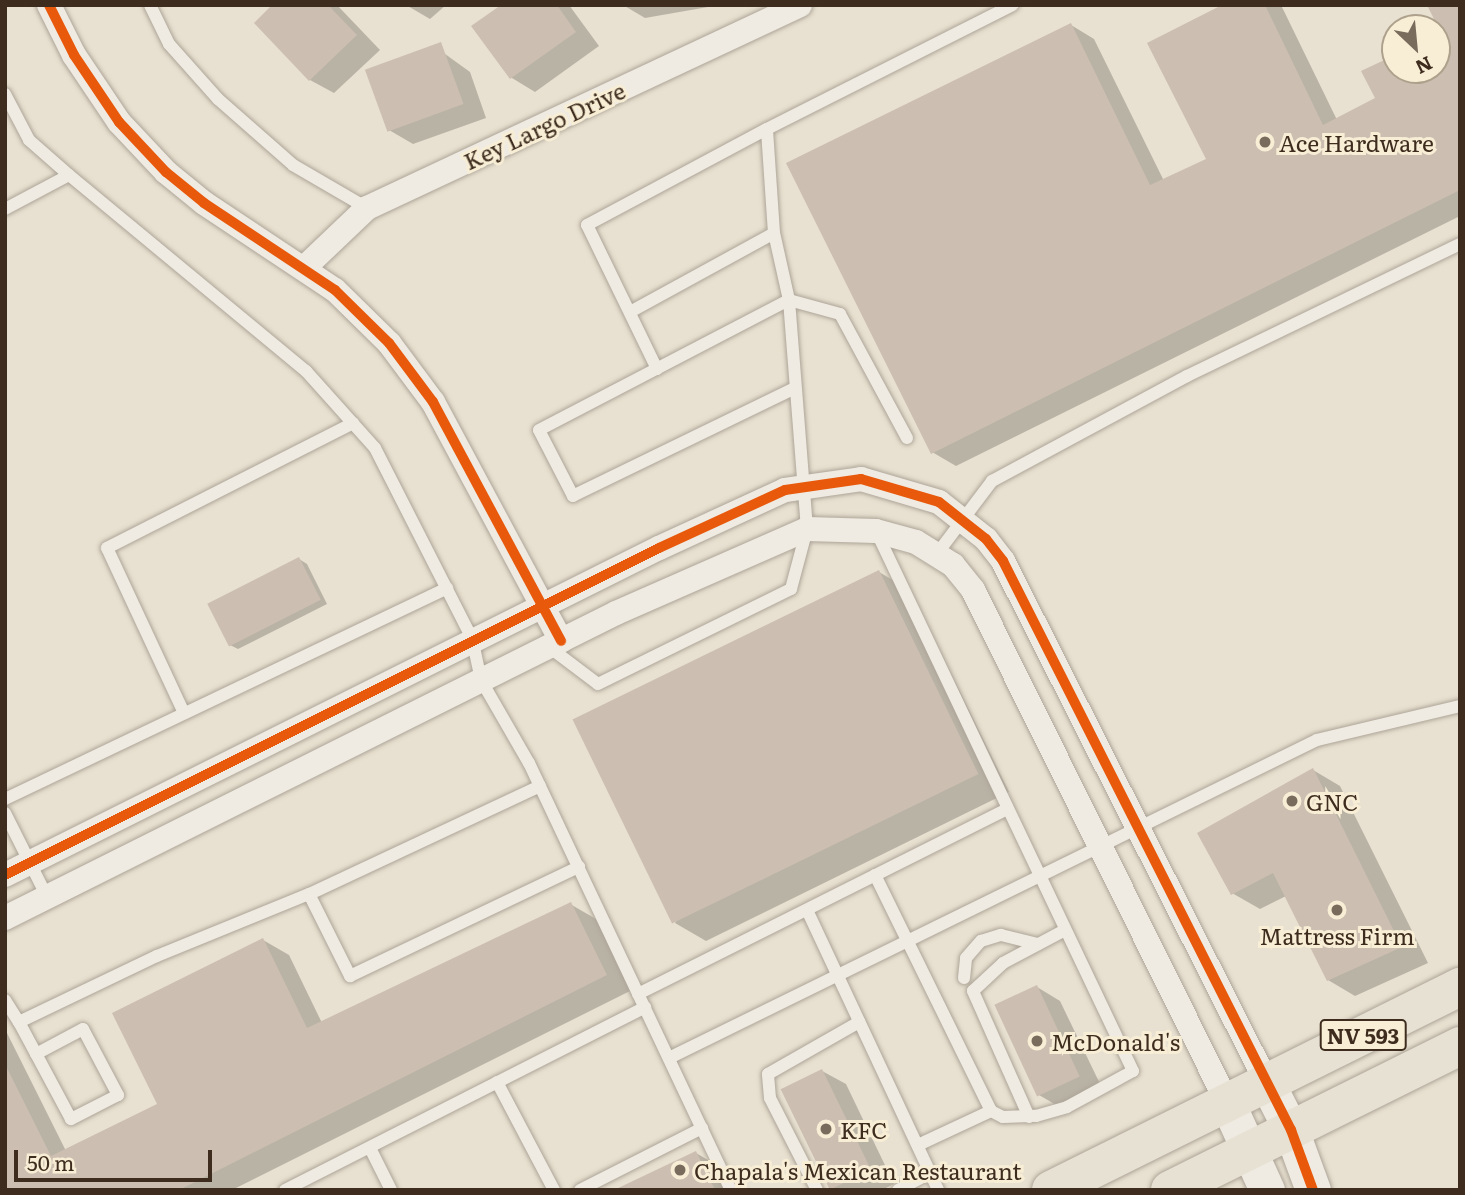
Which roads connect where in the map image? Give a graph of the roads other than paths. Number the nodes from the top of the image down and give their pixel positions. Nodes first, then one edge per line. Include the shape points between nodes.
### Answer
1 (49, 5) edge
2 (150, 5) edge
3 (800, 5) edge
4 (1012, 5) edge
5 (5, 94) edge
6 (767, 129) junction
7 (69, 175) junction
8 (367, 208) junction
9 (5, 209) edge
10 (774, 233) junction
11 (1460, 244) edge
12 (304, 268) junction
13 (789, 300) junction
14 (629, 312) junction
15 (657, 369) junction
16 (795, 388) junction
17 (353, 422) junction
18 (907, 438) dead end
19 (804, 486) junction
20 (962, 520) junction
21 (807, 529) junction
22 (876, 531) junction
23 (936, 555) junction
24 (447, 588) junction
25 (542, 604) junction
26 (472, 638) junction
27 (555, 644) junction
28 (481, 680) junction
29 (1460, 706) edge
30 (184, 713) junction
31 (540, 786) junction
32 (5, 799) edge
33 (1006, 810) junction
34 (5, 813) edge
35 (1137, 829) junction
36 (1102, 846) junction
37 (30, 863) junction
38 (579, 867) junction
39 (5, 875) edge
40 (875, 875) junction
41 (1040, 877) junction
42 (309, 894) junction
43 (47, 897) junction
44 (807, 909) junction
45 (5, 918) edge
46 (1065, 930) junction
47 (906, 942) junction
48 (1038, 944) junction
49 (837, 976) junction
50 (964, 978) dead end
51 (1460, 987) edge
52 (638, 994) junction
53 (5, 999) edge
54 (645, 1007) junction
55 (19, 1022) junction
56 (859, 1022) junction
57 (1460, 1046) edge
58 (36, 1054) junction
59 (669, 1058) junction
60 (497, 1082) junction
61 (1267, 1083) junction
62 (1227, 1102) junction
63 (991, 1111) junction
64 (1029, 1117) junction
65 (702, 1128) junction
66 (1291, 1130) junction
67 (918, 1145) junction
68 (370, 1147) junction
69 (1249, 1150) junction
70 (930, 1173) junction
71 (285, 1190) edge
72 (391, 1190) edge
73 (554, 1190) edge
74 (580, 1190) edge
75 (731, 1190) edge
76 (817, 1190) edge
77 (898, 1190) edge
78 (938, 1190) edge
79 (1051, 1190) edge
80 (1170, 1190) edge
81 (1267, 1190) edge
82 (1313, 1190) edge

1 - 12 street via 74,55 119,122 166,172 204,204
2 - 8 lane via 169,44 218,99 293,165
3 - 8 street, Key Largo Drive
4 - 6 lane
5 - 7 lane via 29,140
6 - 10 lane
6 - 14 lane via 587,225
7 - 9 lane
7 - 17 lane via 306,371
8 - 12 street, Key Largo Drive
10 - 13 lane
10 - 14 lane
11 - 20 lane via 1187,376 992,481
12 - 25 street via 335,290 389,343 433,402
13 - 15 lane
13 - 16 lane
13 - 18 lane via 840,314
14 - 15 lane
15 - 16 lane via 539,430 573,496
16 - 19 lane
17 - 24 lane via 375,448
17 - 30 lane via 107,548
19 - 20 street via 861,479 939,502
19 - 21 lane
19 - 25 street via 785,490
20 - 23 lane
20 - 35 street via 986,539 1003,561
21 - 22 street
21 - 27 street
21 - 27 lane via 791,589 598,684
22 - 23 street via 916,542
22 - 33 lane
23 - 36 street via 953,565 974,590
24 - 26 lane
24 - 30 lane
25 - 26 street
25 - 27 street
26 - 28 lane
26 - 37 street
27 - 28 street
28 - 31 lane
28 - 43 street
29 - 35 lane via 1317,740
30 - 32 lane
31 - 38 lane
31 - 42 lane
33 - 40 lane
33 - 41 lane
34 - 37 lane
35 - 36 lane
35 - 61 street
36 - 41 lane
36 - 62 street
37 - 39 street
37 - 43 lane
38 - 42 lane via 350,976
38 - 52 lane
40 - 44 lane
40 - 47 lane
41 - 46 lane
41 - 47 lane
42 - 55 lane via 157,956
43 - 45 street
44 - 49 lane
44 - 52 lane
46 - 48 lane
46 - 64 lane via 1133,1071 1067,1107
47 - 49 lane
47 - 63 lane
48 - 50 lane via 1001,934 981,941 966,958
48 - 64 lane via 1003,963 973,991
49 - 56 lane
49 - 59 lane
51 - 61 main road, NV 593
52 - 54 lane
53 - 55 lane
54 - 59 lane
54 - 60 lane
55 - 58 lane
56 - 67 lane
56 - 76 lane via 768,1074 770,1098
57 - 66 main road, NV 593
58 - 58 lane via 72,1119 118,1095 83,1029
59 - 65 lane
60 - 68 lane
60 - 73 lane
61 - 62 main road, NV 593
61 - 66 street
62 - 69 street
62 - 79 main road, NV 593
63 - 64 lane
63 - 67 lane
65 - 74 lane
65 - 75 lane
66 - 69 main road, NV 593
66 - 82 street
67 - 70 lane
68 - 71 lane
68 - 72 lane
69 - 80 main road, NV 593
69 - 81 street
70 - 77 lane
70 - 78 lane

